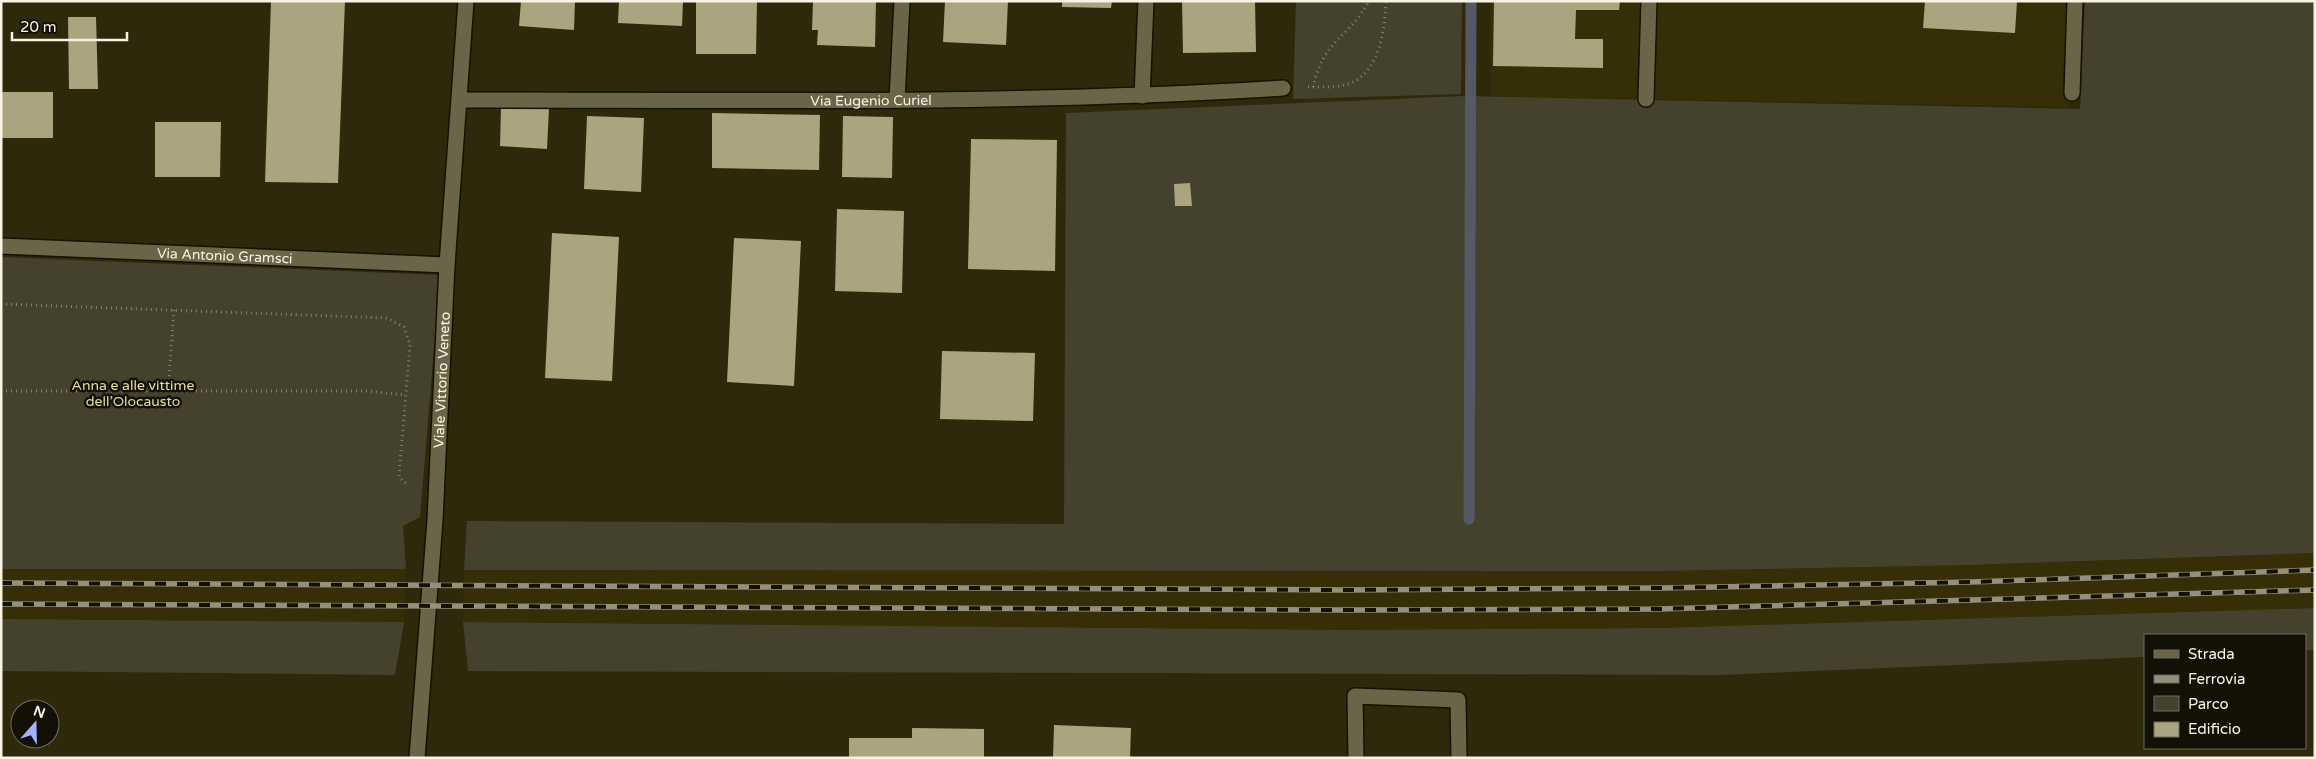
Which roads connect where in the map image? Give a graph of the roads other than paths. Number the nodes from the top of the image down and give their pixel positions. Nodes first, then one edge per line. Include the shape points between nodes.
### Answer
1 (466, 1) edge
2 (902, 1) edge
3 (1146, 1) edge
4 (1649, 1) edge
5 (2075, 1) edge
6 (1283, 88) road end
7 (2072, 93) dead end
8 (1142, 96) junction
9 (1646, 99) dead end
10 (460, 100) junction
11 (896, 100) junction
12 (1, 246) edge
13 (447, 266) junction
14 (417, 758) edge
15 (1356, 758) edge
16 (1459, 758) edge

1 - 10 street, Viale Vittorio Veneto
2 - 11 street
3 - 8 street
4 - 9 street
5 - 7 street
6 - 8 street, Via Eugenio Curiel
8 - 11 street, Via Eugenio Curiel
10 - 11 street, Via Eugenio Curiel
10 - 13 street, Viale Vittorio Veneto
12 - 13 street, Via Antonio Gramsci
13 - 14 street, Viale Vittorio Veneto
15 - 16 street via 1355,696 1458,700

